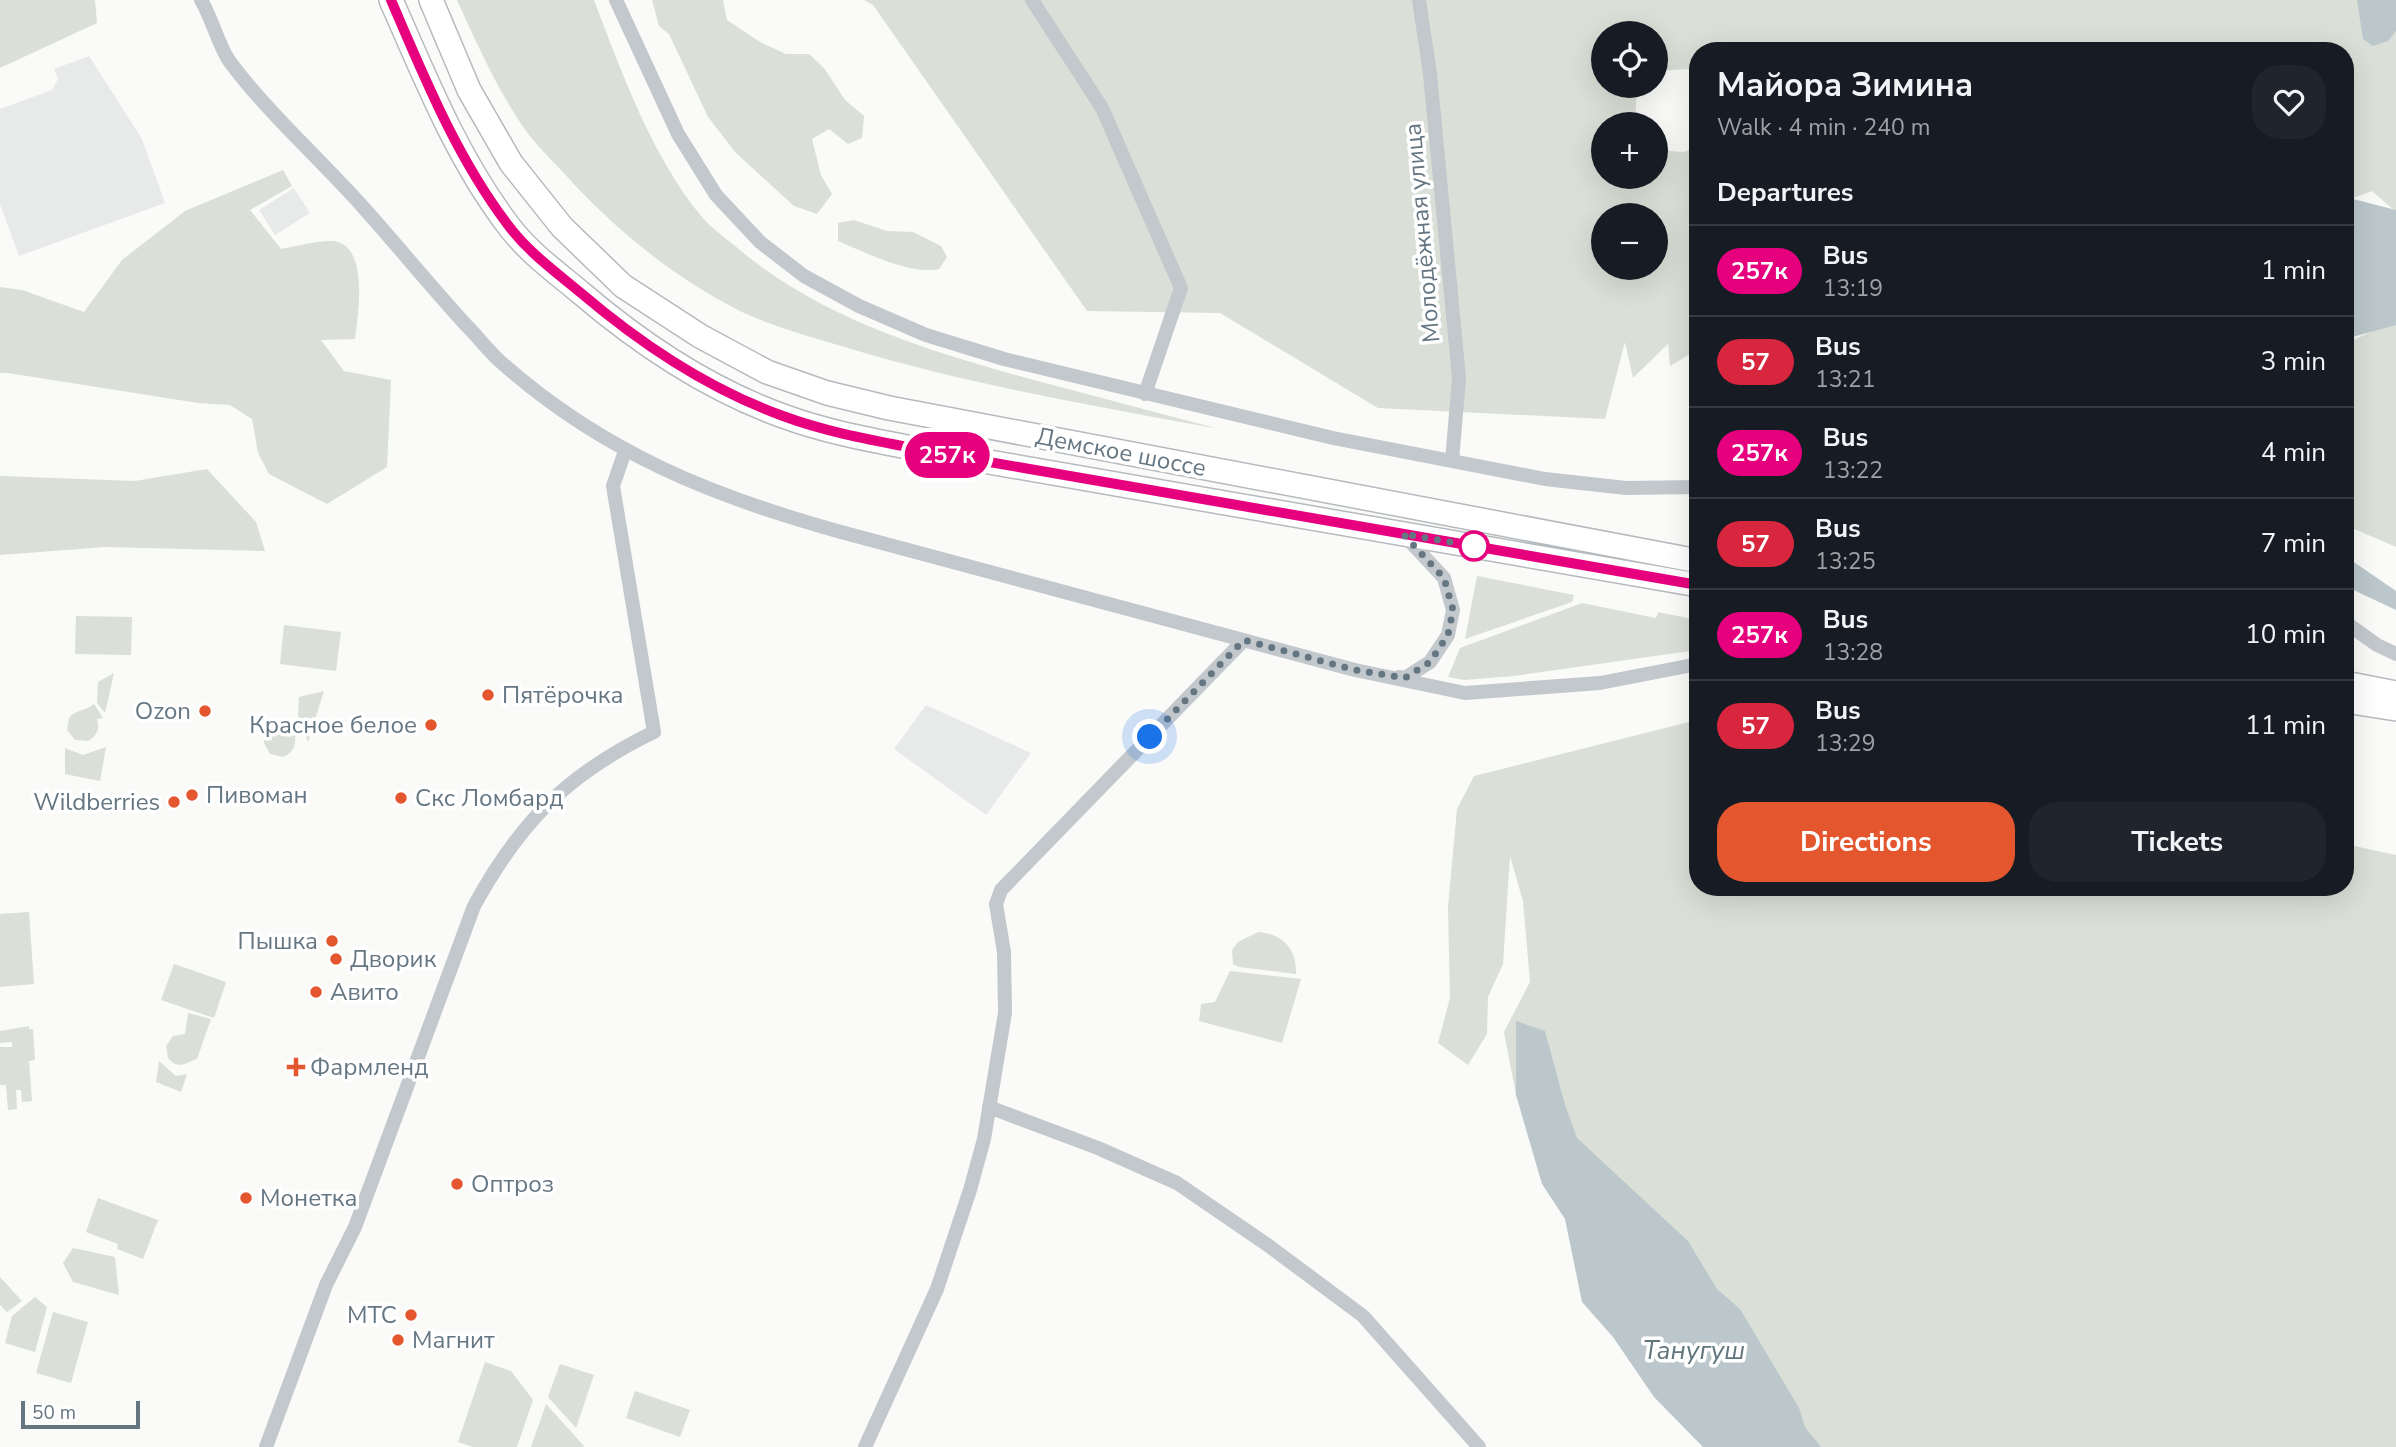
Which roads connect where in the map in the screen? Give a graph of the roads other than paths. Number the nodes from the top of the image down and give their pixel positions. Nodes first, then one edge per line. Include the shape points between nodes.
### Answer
1 (201, 0) edge
2 (212, 0) edge
3 (391, 0) edge
4 (431, 0) edge
5 (616, 0) edge
6 (1032, 0) edge
7 (1419, 0) edge
8 (212, 19) junction
9 (1145, 394) junction
10 (625, 451) junction
11 (1452, 461) junction
12 (1689, 487) edge
13 (1403, 534) junction
14 (1689, 559) edge
15 (1689, 583) edge
16 (2354, 628) edge
17 (1244, 640) junction
18 (2396, 654) edge
19 (1689, 666) edge
20 (1355, 670) junction
21 (2354, 685) edge
22 (2396, 693) edge
23 (2354, 702) edge
24 (2396, 709) edge
25 (989, 1107) junction
26 (266, 1447) edge
27 (865, 1447) edge
28 (1479, 1447) edge

1 - 8 street
2 - 8 street
3 - 13 main road, Демское шоссе via 469,166 509,226 538,258 611,318 663,357 717,388 784,416 858,436
4 - 14 main road, Демское шоссе via 469,90 511,163 562,227 623,286 767,372 889,408
5 - 9 street via 678,134 716,195 760,242 804,276 926,335
6 - 9 street via 1102,108 1181,288
7 - 11 street, Молодёжная улица via 1459,378
8 - 10 street via 228,59 261,99 502,363 557,408
9 - 11 street
10 - 17 street via 721,495 771,512
10 - 26 street via 613,486 654,732 596,764 551,800 512,843 474,906 355,1227 330,1276
11 - 12 street via 1545,479 1626,488
13 - 15 main road, Демское шоссе
13 - 20 street via 1444,578 1453,610 1448,635 1430,662 1405,678
16 - 18 street
17 - 20 street
17 - 25 street via 1000,890 996,904 1004,952 1005,1013
19 - 20 street via 1600,683 1465,693
21 - 22 main road
23 - 24 main road
25 - 27 street via 971,1190 937,1289
25 - 28 street via 1177,1183 1269,1246 1363,1315

